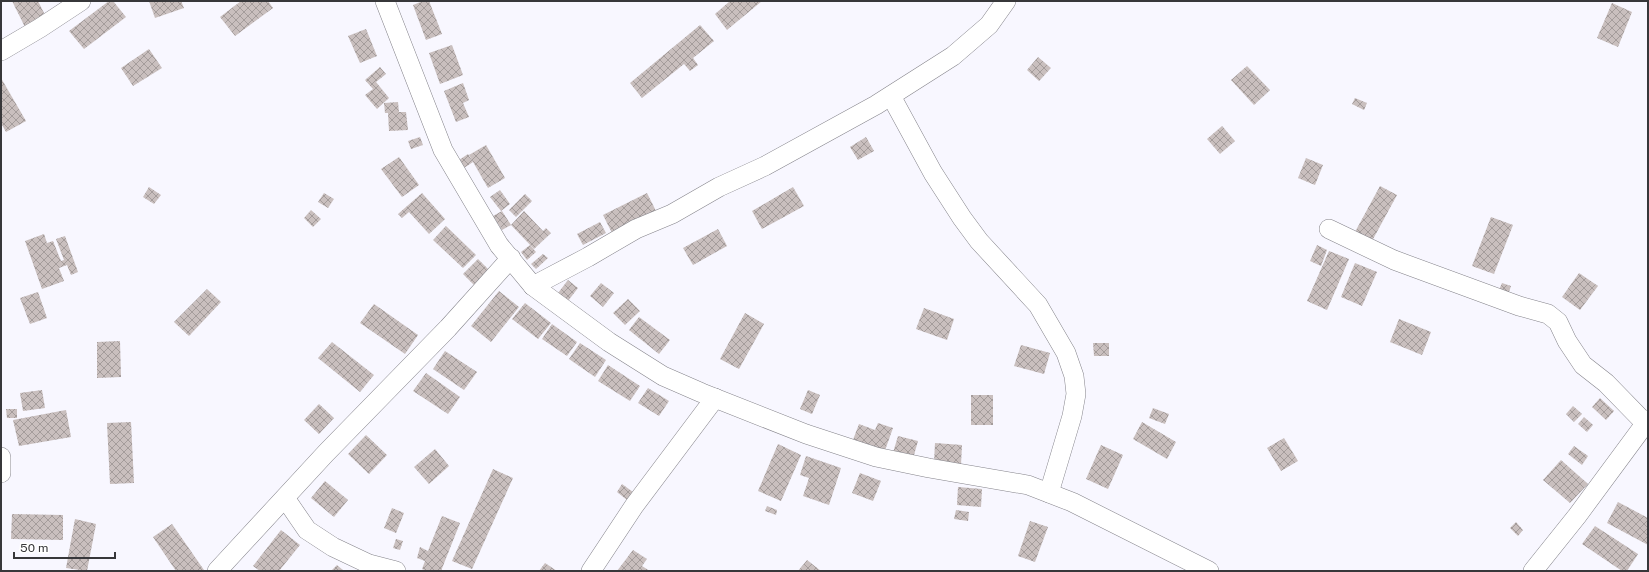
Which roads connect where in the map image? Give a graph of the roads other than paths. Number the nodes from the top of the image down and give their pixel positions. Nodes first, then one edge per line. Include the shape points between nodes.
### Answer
1 (81, 1) edge
2 (385, 1) edge
3 (1006, 1) edge
4 (1, 51) edge
5 (891, 96) junction
6 (1329, 229) dead end
7 (511, 258) junction
8 (533, 286) junction
9 (715, 398) junction
10 (1647, 421) edge
11 (1, 457) edge
12 (1, 473) edge
13 (1049, 493) junction
14 (285, 498) junction
15 (217, 571) edge
16 (396, 571) edge
17 (591, 571) edge
18 (1209, 571) edge
19 (1533, 571) edge

1 - 4 street
2 - 7 street via 443,150 499,245
3 - 5 street via 989,25 953,56
5 - 8 street via 765,166 719,187 672,214 636,229
5 - 13 street via 933,173 962,218 979,242 1038,305 1066,353 1074,376 1076,394 1071,422
6 - 10 street via 1394,260 1519,306 1548,314 1558,322 1583,365
7 - 8 street
7 - 14 street via 448,328
8 - 9 street via 640,362 663,376
9 - 13 street via 806,434 876,456 1028,485
9 - 17 street via 634,506
10 - 19 street
11 - 12 street
13 - 18 street
14 - 15 street
14 - 16 street via 313,535 333,548 368,564

